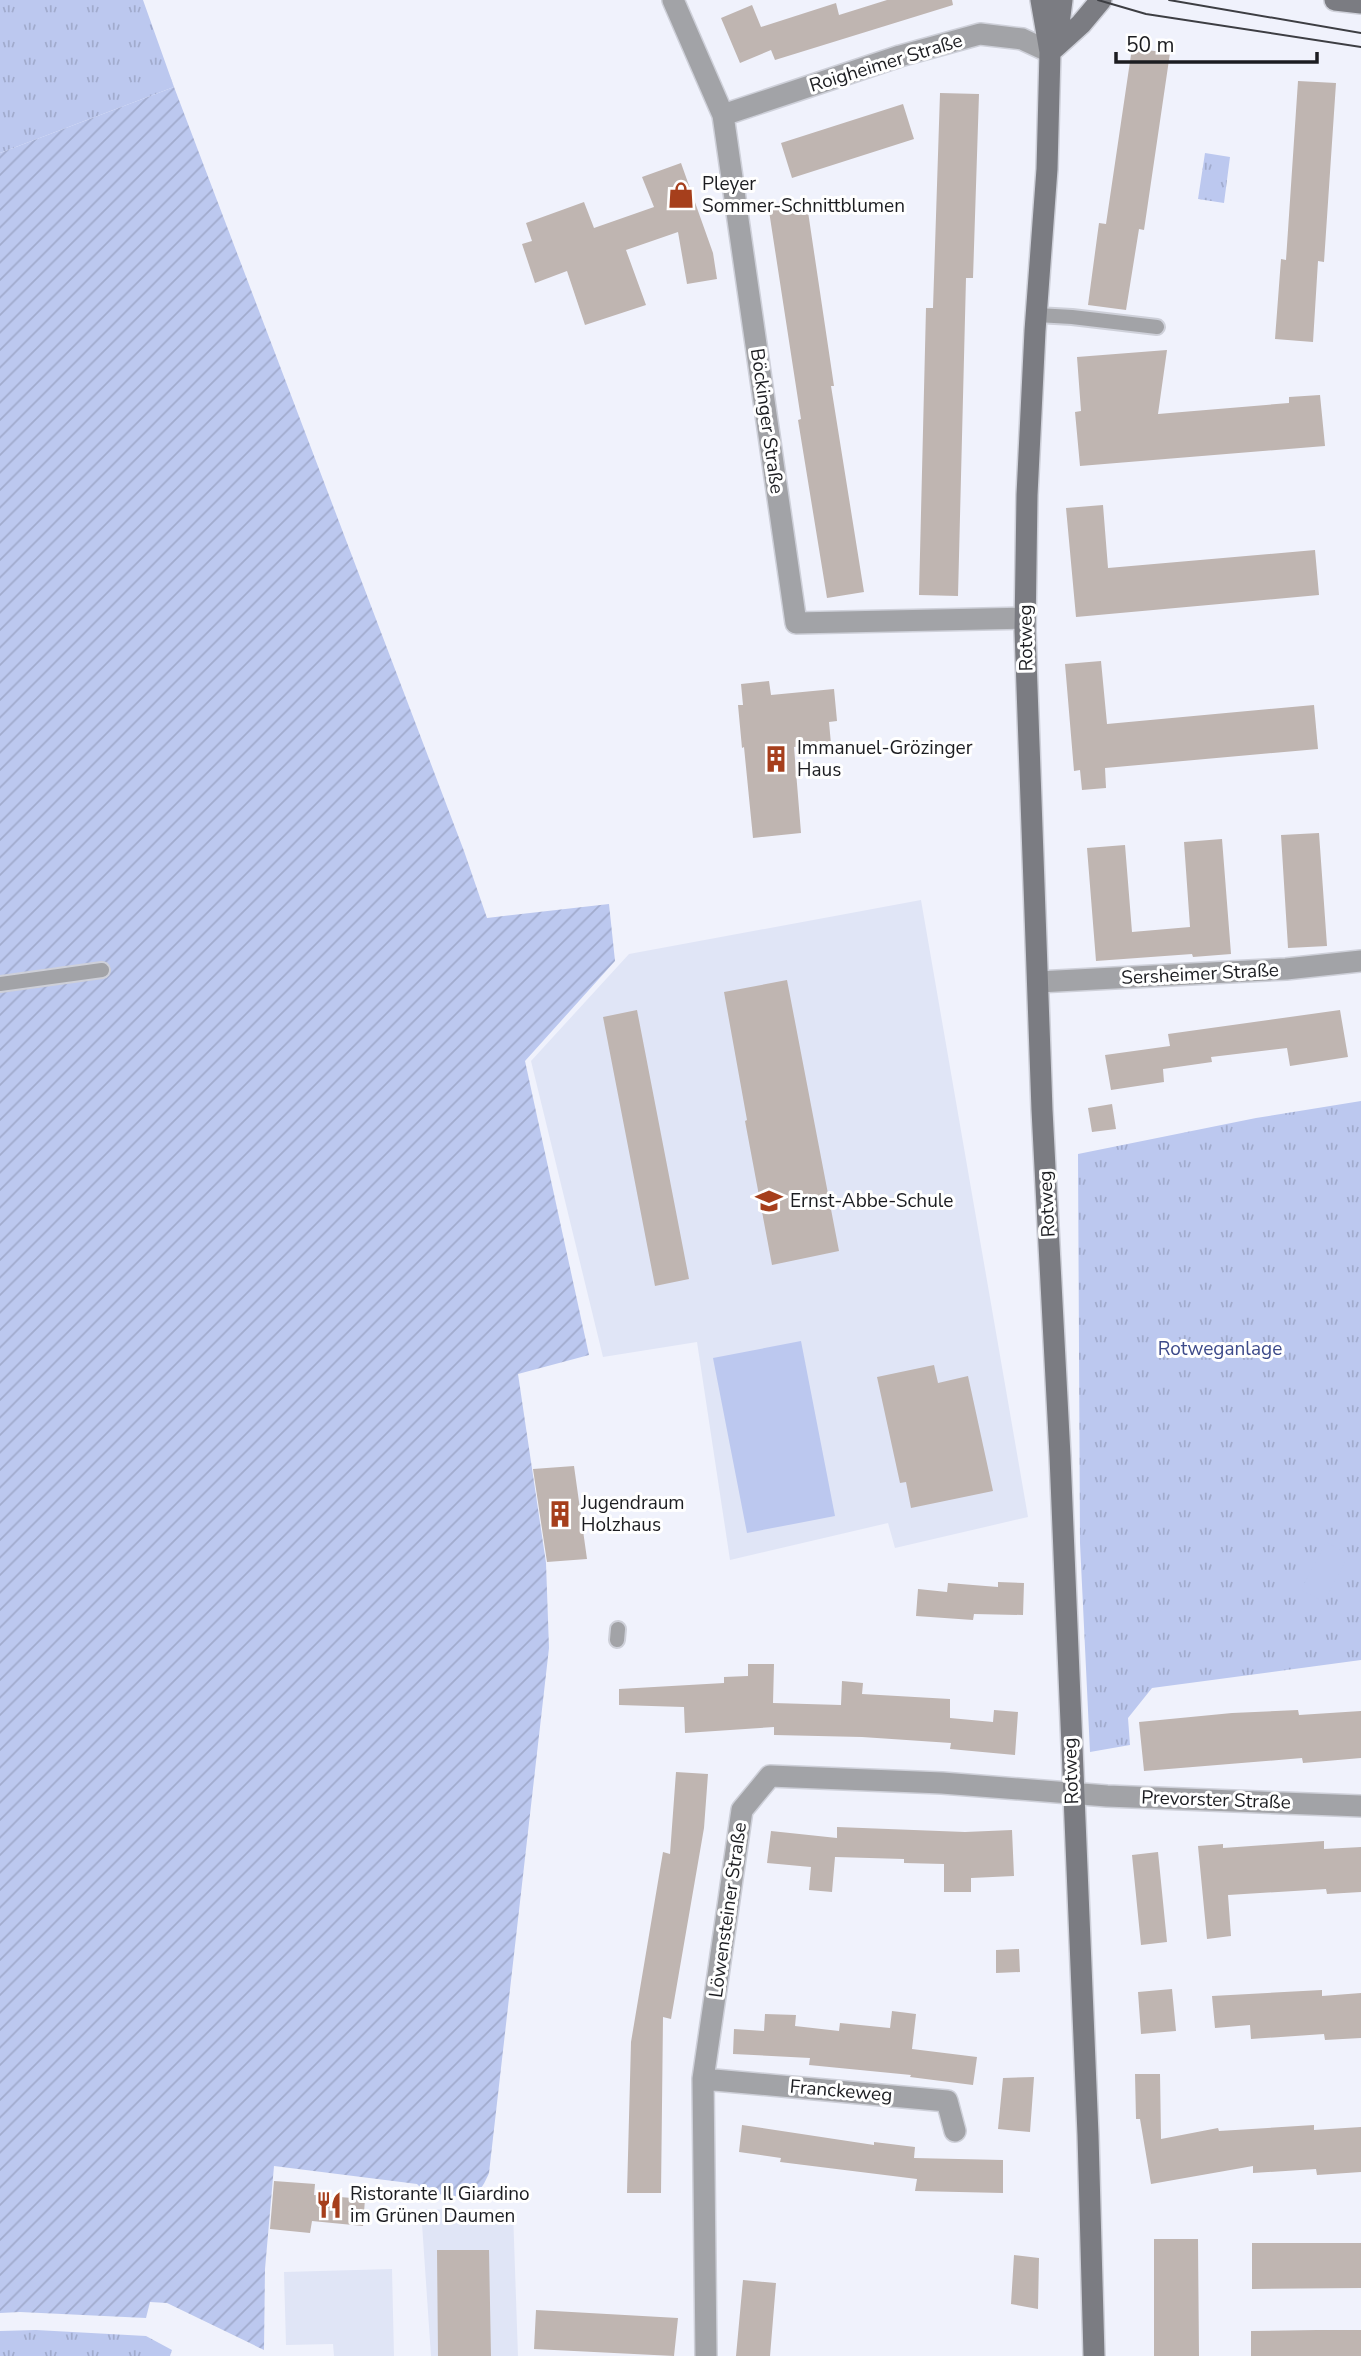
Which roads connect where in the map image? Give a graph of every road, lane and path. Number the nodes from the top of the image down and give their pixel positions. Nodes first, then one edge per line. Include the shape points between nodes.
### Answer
1 (673, 0) edge
2 (1041, 0) edge
3 (1062, 0) edge
4 (1101, 0) edge
5 (1335, 0) edge
6 (1361, 3) edge
7 (1049, 52) junction
8 (723, 115) junction
9 (1037, 315) junction
10 (1157, 327) dead end
11 (1025, 618) junction
12 (1361, 961) edge
13 (102, 970) dead end
14 (1038, 982) junction
15 (0, 984) edge
16 (1072, 1793) junction
17 (1361, 1806) edge
18 (703, 2079) junction
19 (955, 2131) dead end
20 (706, 2356) edge
21 (1094, 2356) edge

1 - 8 street, Böckinger Straße
2 - 7 main road, Rotweg
3 - 7 main road, Rotweg
4 - 7 main road
5 - 6 main road
7 - 8 street, Roigheimer Straße via 1022,39 980,34
7 - 9 main road, Rotweg
8 - 11 street, Böckinger Straße via 796,623
9 - 10 lane
9 - 11 main road, Rotweg
11 - 14 main road, Rotweg
12 - 14 street, Sersheimer Straße
13 - 15 lane
14 - 16 main road, Rotweg
16 - 17 street, Prevorster Straße
16 - 18 street, Löwensteiner Straße via 770,1776 742,1810
16 - 21 main road, Rotweg
18 - 19 street, Franckeweg via 947,2101
18 - 20 street, Löwensteiner Straße

